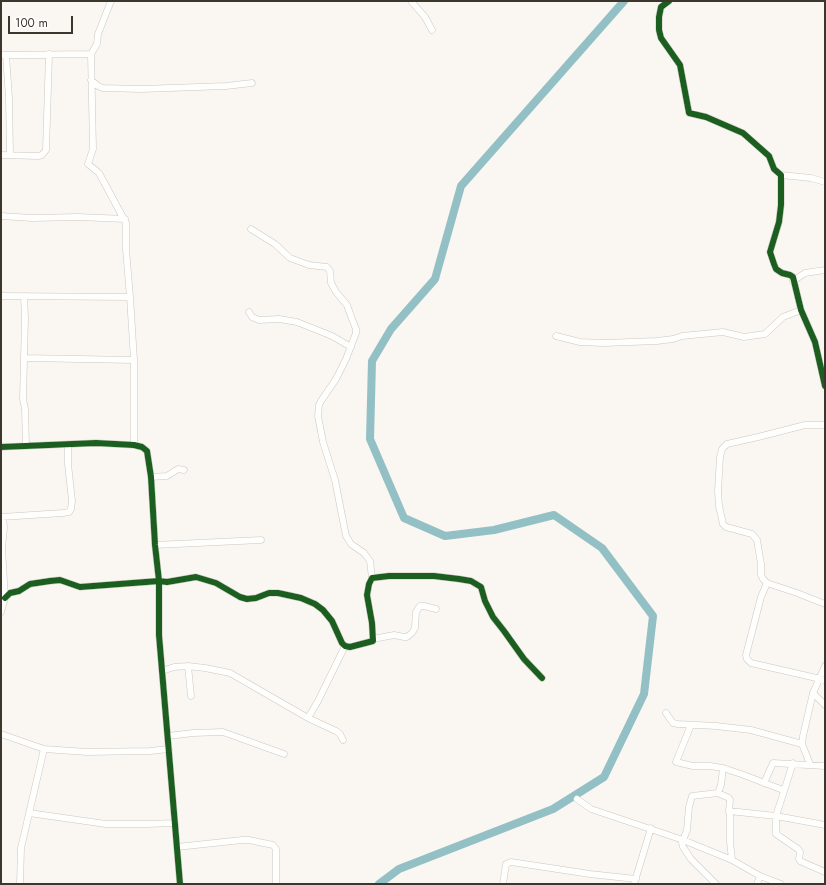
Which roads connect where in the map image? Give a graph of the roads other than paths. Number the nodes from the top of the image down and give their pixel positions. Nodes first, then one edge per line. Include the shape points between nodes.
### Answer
1 (111, 1) edge
2 (412, 1) edge
3 (669, 1) edge
4 (432, 30) dead end
5 (49, 54) junction
6 (91, 54) junction
7 (3, 55) edge
8 (91, 80) junction
9 (252, 83) dead end
10 (1, 155) edge
11 (10, 155) junction
12 (780, 175) junction
13 (825, 182) edge
14 (1, 216) edge
15 (125, 219) junction
16 (251, 229) dead end
17 (825, 270) edge
18 (793, 281) junction
19 (1, 296) edge
20 (24, 296) junction
21 (130, 297) junction
22 (801, 310) junction
23 (248, 312) dead end
24 (556, 336) dead end
25 (351, 347) junction
26 (24, 358) junction
27 (134, 360) junction
28 (825, 386) edge
29 (825, 425) edge
30 (68, 445) junction
31 (134, 445) junction
32 (26, 446) junction
33 (1, 447) edge
34 (184, 470) dead end
35 (151, 478) junction
36 (2, 517) edge
37 (261, 540) dead end
38 (155, 545) junction
39 (372, 578) junction
40 (159, 581) junction
41 (767, 583) junction
42 (5, 598) junction
43 (825, 604) edge
44 (436, 609) dead end
45 (1, 612) edge
46 (373, 639) junction
47 (345, 646) junction
48 (188, 666) junction
49 (825, 666) edge
50 (162, 671) junction
51 (542, 678) dead end
52 (823, 679) edge
53 (813, 693) junction
54 (192, 696) dead end
55 (825, 705) edge
56 (666, 713) dead end
57 (308, 718) junction
58 (691, 725) junction
59 (1, 734) edge
60 (168, 736) junction
61 (343, 740) dead end
62 (802, 744) junction
63 (169, 749) junction
64 (44, 750) junction
65 (284, 754) dead end
66 (793, 763) junction
67 (810, 764) junction
68 (825, 766) edge
69 (722, 768) junction
70 (764, 782) junction
71 (783, 790) junction
72 (718, 793) junction
73 (577, 799) dead end
74 (728, 811) junction
75 (29, 813) junction
76 (776, 816) junction
77 (175, 823) junction
78 (825, 825) edge
79 (651, 828) junction
80 (683, 840) junction
81 (177, 847) junction
82 (732, 860) junction
83 (825, 872) edge
84 (760, 876) junction
85 (635, 881) edge
86 (20, 884) edge
87 (180, 884) edge
88 (276, 884) edge
89 (503, 884) edge
90 (716, 884) edge
91 (757, 884) edge
92 (781, 884) edge

1 - 6 street
2 - 4 street
3 - 12 street via 661,7 659,30 661,38 680,65 689,113 706,117 743,133 767,155
5 - 6 street
5 - 7 street
5 - 11 street via 47,148 38,156
6 - 8 street
7 - 11 street via 9,98
8 - 9 street via 100,87 141,89
8 - 15 street via 93,149 88,164 99,173
10 - 11 street
12 - 13 street
12 - 18 street via 779,222 770,252 776,269 790,275
14 - 15 street
15 - 21 street
16 - 25 street via 275,244 290,258 329,269 331,284 347,305 357,330
17 - 18 street via 805,273
18 - 22 street
19 - 20 street
20 - 21 street
20 - 26 street
21 - 27 street
22 - 24 street via 783,317 765,334 744,337 723,332 657,341 604,343 580,342
22 - 28 street via 815,342
23 - 25 street via 259,320 279,319 297,322
25 - 39 street via 341,370 319,405 318,416 335,480 346,536 370,561
26 - 27 street
26 - 32 street
27 - 31 street
29 - 41 street via 805,425 726,444 722,449 718,491 723,524 752,534 756,538 761,575
30 - 31 street
30 - 32 street
30 - 36 street via 72,501 69,512
31 - 35 street via 147,451
32 - 33 street
34 - 35 street via 178,469 166,476
35 - 38 street
36 - 42 street
37 - 38 street
38 - 40 street
39 - 46 street via 366,594
39 - 51 street via 434,576 471,581 480,585 493,617 524,660
40 - 42 street via 80,587 59,580 30,584 19,591 9,593
40 - 47 street via 196,577 216,583 247,599 269,593 301,598 323,610
40 - 50 street
41 - 43 street
41 - 52 street via 747,659 751,663
42 - 45 street
44 - 46 street via 420,606 416,612 415,628 407,637 394,635
46 - 47 street via 372,642
47 - 57 street
48 - 50 street
48 - 54 street
48 - 57 street via 230,673
49 - 52 street
50 - 60 street
52 - 53 street
53 - 55 street
53 - 62 street
56 - 58 street via 673,723
57 - 61 street via 338,732
58 - 62 street via 751,730
58 - 69 street via 676,762
59 - 64 street
60 - 63 street
60 - 65 street via 226,733
62 - 67 street
63 - 64 street via 87,752
63 - 77 street
64 - 75 street
66 - 67 street
66 - 70 street via 772,763
66 - 71 street
67 - 68 street
69 - 70 street
69 - 72 street
70 - 71 street
71 - 76 street
72 - 74 street via 730,799
72 - 80 street via 692,796
73 - 79 street via 592,808
74 - 76 street
74 - 82 street
75 - 77 street via 106,824
75 - 86 street via 21,848
76 - 78 street
76 - 83 street via 776,835 798,849 800,861
77 - 81 street
79 - 80 street
79 - 85 street
80 - 82 street
80 - 90 street via 683,847
81 - 87 street
81 - 88 street via 242,840 273,845 276,849
82 - 84 street
84 - 91 street
84 - 92 street
85 - 89 street via 511,862 506,864

